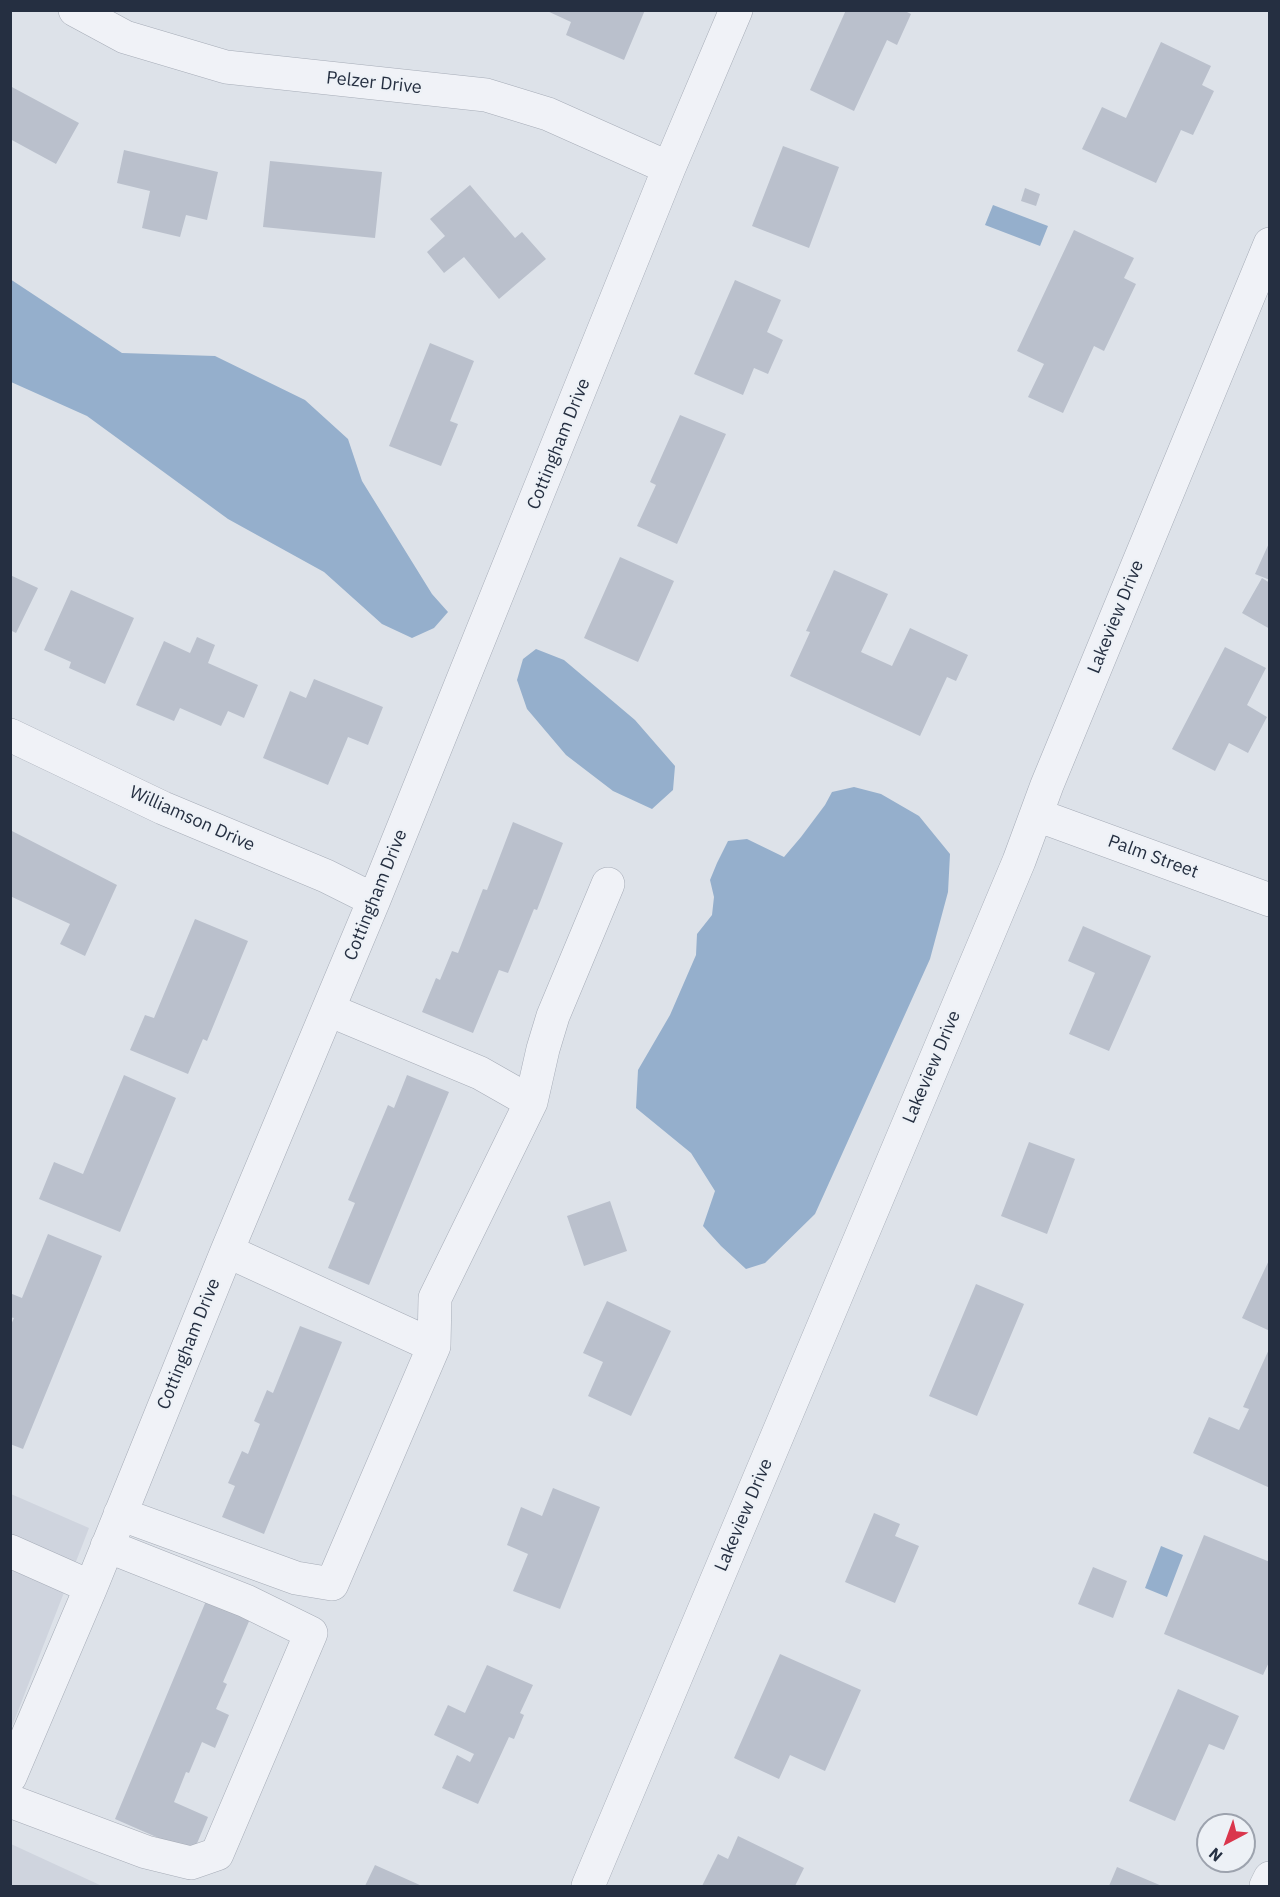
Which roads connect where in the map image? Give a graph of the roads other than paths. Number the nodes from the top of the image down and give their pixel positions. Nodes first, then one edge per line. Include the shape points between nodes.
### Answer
1 (75, 10) edge
2 (736, 10) edge
3 (669, 168) junction
4 (1269, 244) edge
5 (10, 735) edge
6 (1037, 815) junction
7 (608, 884) dead end
8 (374, 900) junction
9 (1269, 900) edge
10 (328, 1010) junction
11 (531, 1101) junction
12 (227, 1251) junction
13 (434, 1346) junction
14 (120, 1514) junction
15 (107, 1546) junction
16 (10, 1551) edge
17 (91, 1587) junction
18 (10, 1777) edge
19 (10, 1801) edge
20 (1269, 1878) edge
21 (588, 1887) edge
22 (1266, 1887) edge

1 - 3 street, Pelzer Drive via 125,37 226,67 486,95 548,114
2 - 3 street, Cottingham Drive
3 - 8 street, Cottingham Drive
4 - 6 street, Lakeview Drive
5 - 8 street, Williamson Drive via 172,812
6 - 9 street, Palm Street
6 - 21 street, Lakeview Drive
7 - 11 street via 553,1016
8 - 10 street, Cottingham Drive
10 - 11 street via 480,1073
10 - 12 street, Cottingham Drive
11 - 13 street via 435,1298
12 - 13 street
12 - 14 street, Cottingham Drive
13 - 14 street via 332,1584 296,1578
14 - 15 street, Cottingham Drive
15 - 17 street, Cottingham Drive
15 - 19 street via 246,1601 310,1633 217,1854 191,1863 146,1852
16 - 17 street
17 - 18 street, Cottingham Drive
20 - 22 street

